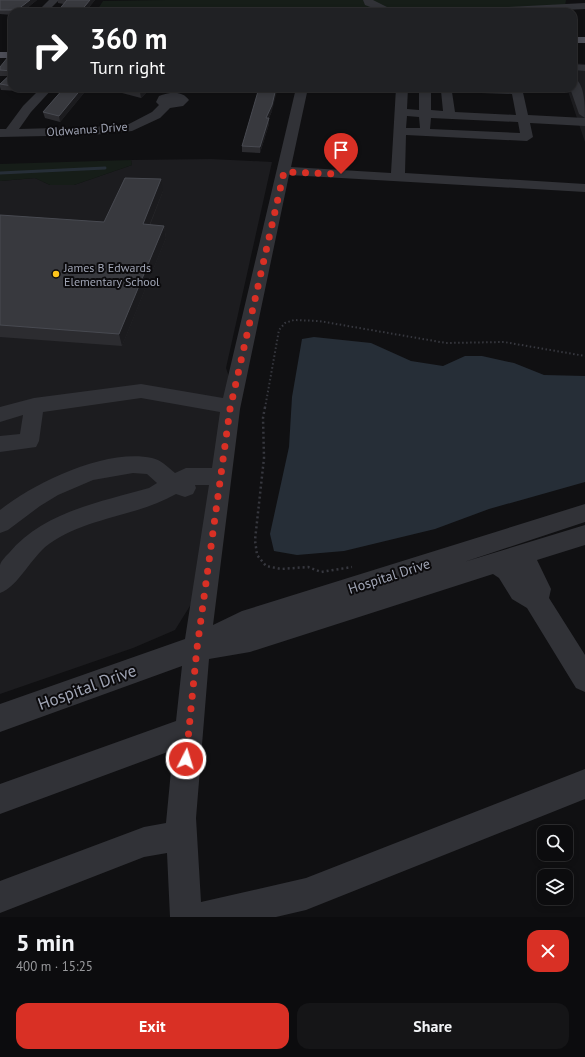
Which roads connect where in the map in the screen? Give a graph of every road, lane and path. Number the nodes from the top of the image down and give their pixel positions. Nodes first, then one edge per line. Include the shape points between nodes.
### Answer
1 (54, 0) edge
2 (368, 0) edge
3 (573, 4) edge
4 (585, 6) edge
5 (46, 8) edge
6 (381, 8) edge
7 (540, 8) edge
8 (578, 67) edge
9 (585, 87) edge
10 (43, 92) edge
11 (301, 92) edge
12 (402, 92) edge
13 (425, 92) edge
14 (446, 92) edge
15 (470, 92) edge
16 (494, 92) edge
17 (516, 92) edge
18 (577, 92) edge
19 (167, 104) dead end
20 (401, 112) junction
21 (585, 114) edge
22 (449, 115) junction
23 (498, 118) junction
24 (425, 122) junction
25 (585, 122) edge
26 (524, 123) junction
27 (474, 125) junction
28 (400, 131) junction
29 (5, 133) edge
30 (284, 172) junction
31 (398, 177) junction
32 (585, 188) edge
33 (585, 356) edge
34 (34, 405) junction
35 (231, 406) junction
36 (0, 416) edge
37 (0, 444) edge
38 (220, 483) junction
39 (173, 484) junction
40 (585, 512) edge
41 (0, 523) edge
42 (585, 535) edge
43 (522, 555) junction
44 (494, 564) junction
45 (266, 566) dead end
46 (0, 582) edge
47 (536, 600) junction
48 (197, 648) junction
49 (585, 679) edge
50 (0, 718) edge
51 (189, 730) junction
52 (585, 784) edge
53 (0, 799) edge
54 (182, 835) junction
55 (0, 896) edge
56 (186, 917) edge
57 (204, 917) edge

1 - 5 street
2 - 6 street via 368,3
3 - 4 street
3 - 7 street
8 - 9 street
10 - 29 street
11 - 30 street
12 - 20 street
13 - 24 street
14 - 22 street
15 - 27 street
16 - 23 street
17 - 26 street
18 - 21 street
19 - 29 street, Oldwanus Drive via 156,115 132,127 92,131
20 - 24 street
20 - 28 street
22 - 24 street
22 - 27 street
23 - 26 street
23 - 27 street
24 - 27 street
24 - 28 street
25 - 26 street
26 - 27 street via 527,137
28 - 31 street
30 - 31 street
30 - 35 street
31 - 32 street
33 - 45 path via 504,342 446,343 319,321 294,320 285,323 279,330 263,418 264,458 255,540 257,555
34 - 35 street via 141,391
34 - 36 street via 18,408
34 - 37 street via 29,441
35 - 38 street
38 - 39 street via 190,490
38 - 48 street
39 - 41 street via 152,466 122,466 79,476 50,488
39 - 46 street via 155,495 90,514 41,537 25,551
40 - 48 street, Hospital Drive via 242,623
42 - 43 street, Hospital Drive
43 - 44 street, Hospital Drive
43 - 47 street via 539,589
44 - 47 street via 507,570 522,591
44 - 48 street, Hospital Drive via 250,640
47 - 49 street
48 - 50 street, Hospital Drive
48 - 51 street
51 - 53 street
51 - 54 street via 181,818
52 - 57 street via 306,894
54 - 55 street via 144,842
54 - 56 street

